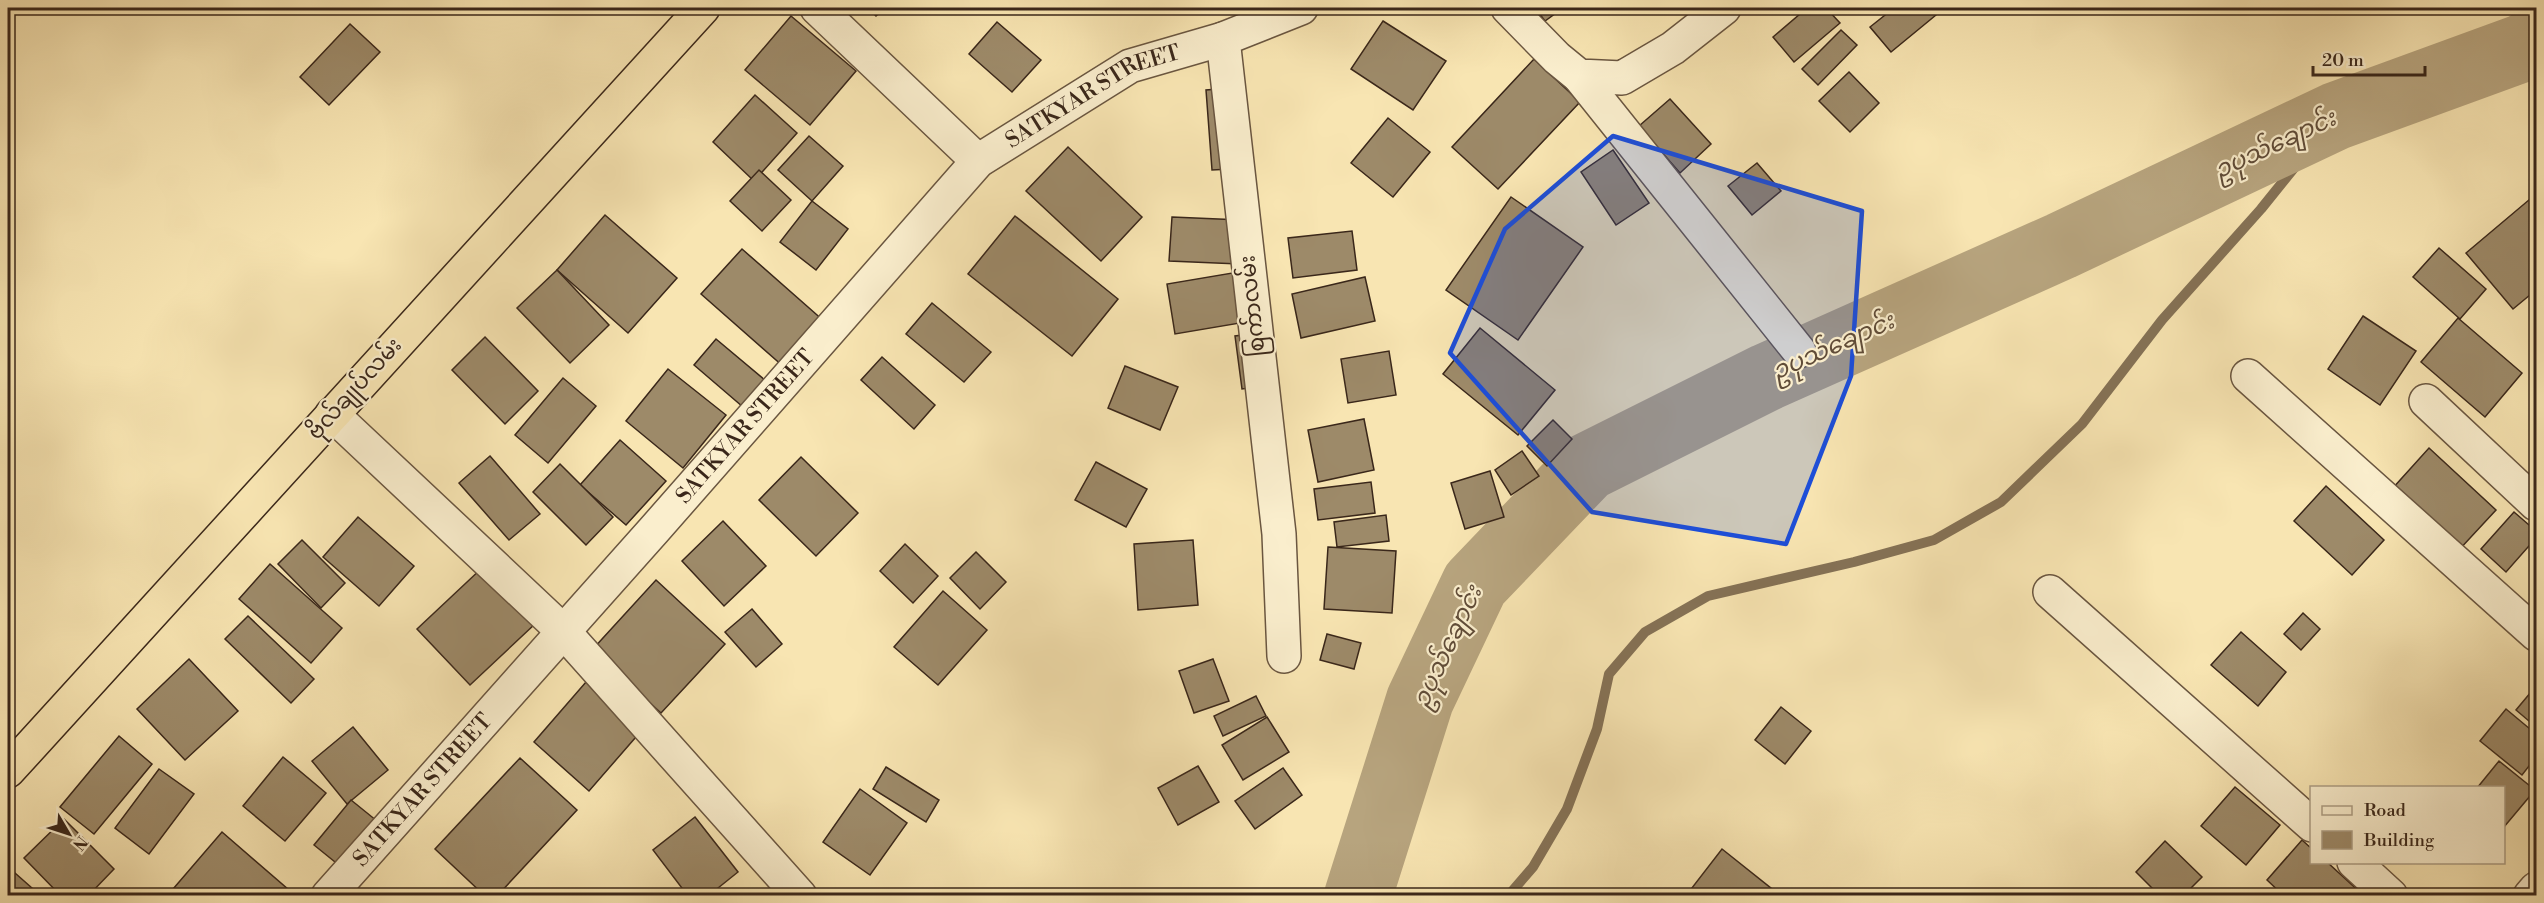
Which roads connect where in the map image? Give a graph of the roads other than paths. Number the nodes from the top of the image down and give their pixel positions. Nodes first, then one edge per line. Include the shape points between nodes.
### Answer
1 (703, 8) edge
2 (817, 8) edge
3 (1301, 8) edge
4 (1508, 8) edge
5 (1724, 8) edge
6 (1223, 39) junction
7 (1579, 76) junction
8 (978, 161) junction
9 (1800, 351) dead end
10 (2248, 376) dead end
11 (2426, 401) dead end
12 (332, 414) junction
13 (2536, 504) edge
14 (2050, 591) dead end
15 (564, 632) junction
16 (2536, 634) edge
17 (1284, 656) dead end
18 (8, 771) edge
19 (2310, 823) edge
20 (2356, 864) edge
21 (2536, 889) edge
22 (328, 896) edge
23 (800, 896) edge
24 (2391, 896) edge
25 (2530, 896) edge

1 - 12 highway, ဗိုလ်ချုပ်လမ်း
2 - 8 street
3 - 6 street
4 - 7 street
5 - 7 street via 1673,48 1622,78
6 - 8 street, SATKYAR STREET via 1130,66
6 - 17 street, စြက်ာလမ်း via 1279,534
7 - 9 street
8 - 15 street, SATKYAR STREET
10 - 16 street
11 - 13 street
12 - 15 street
12 - 18 highway, ဗိုလ်ချုပ်လမ်း
14 - 19 street
15 - 22 street, SATKYAR STREET
15 - 23 street
20 - 24 street
21 - 25 street

